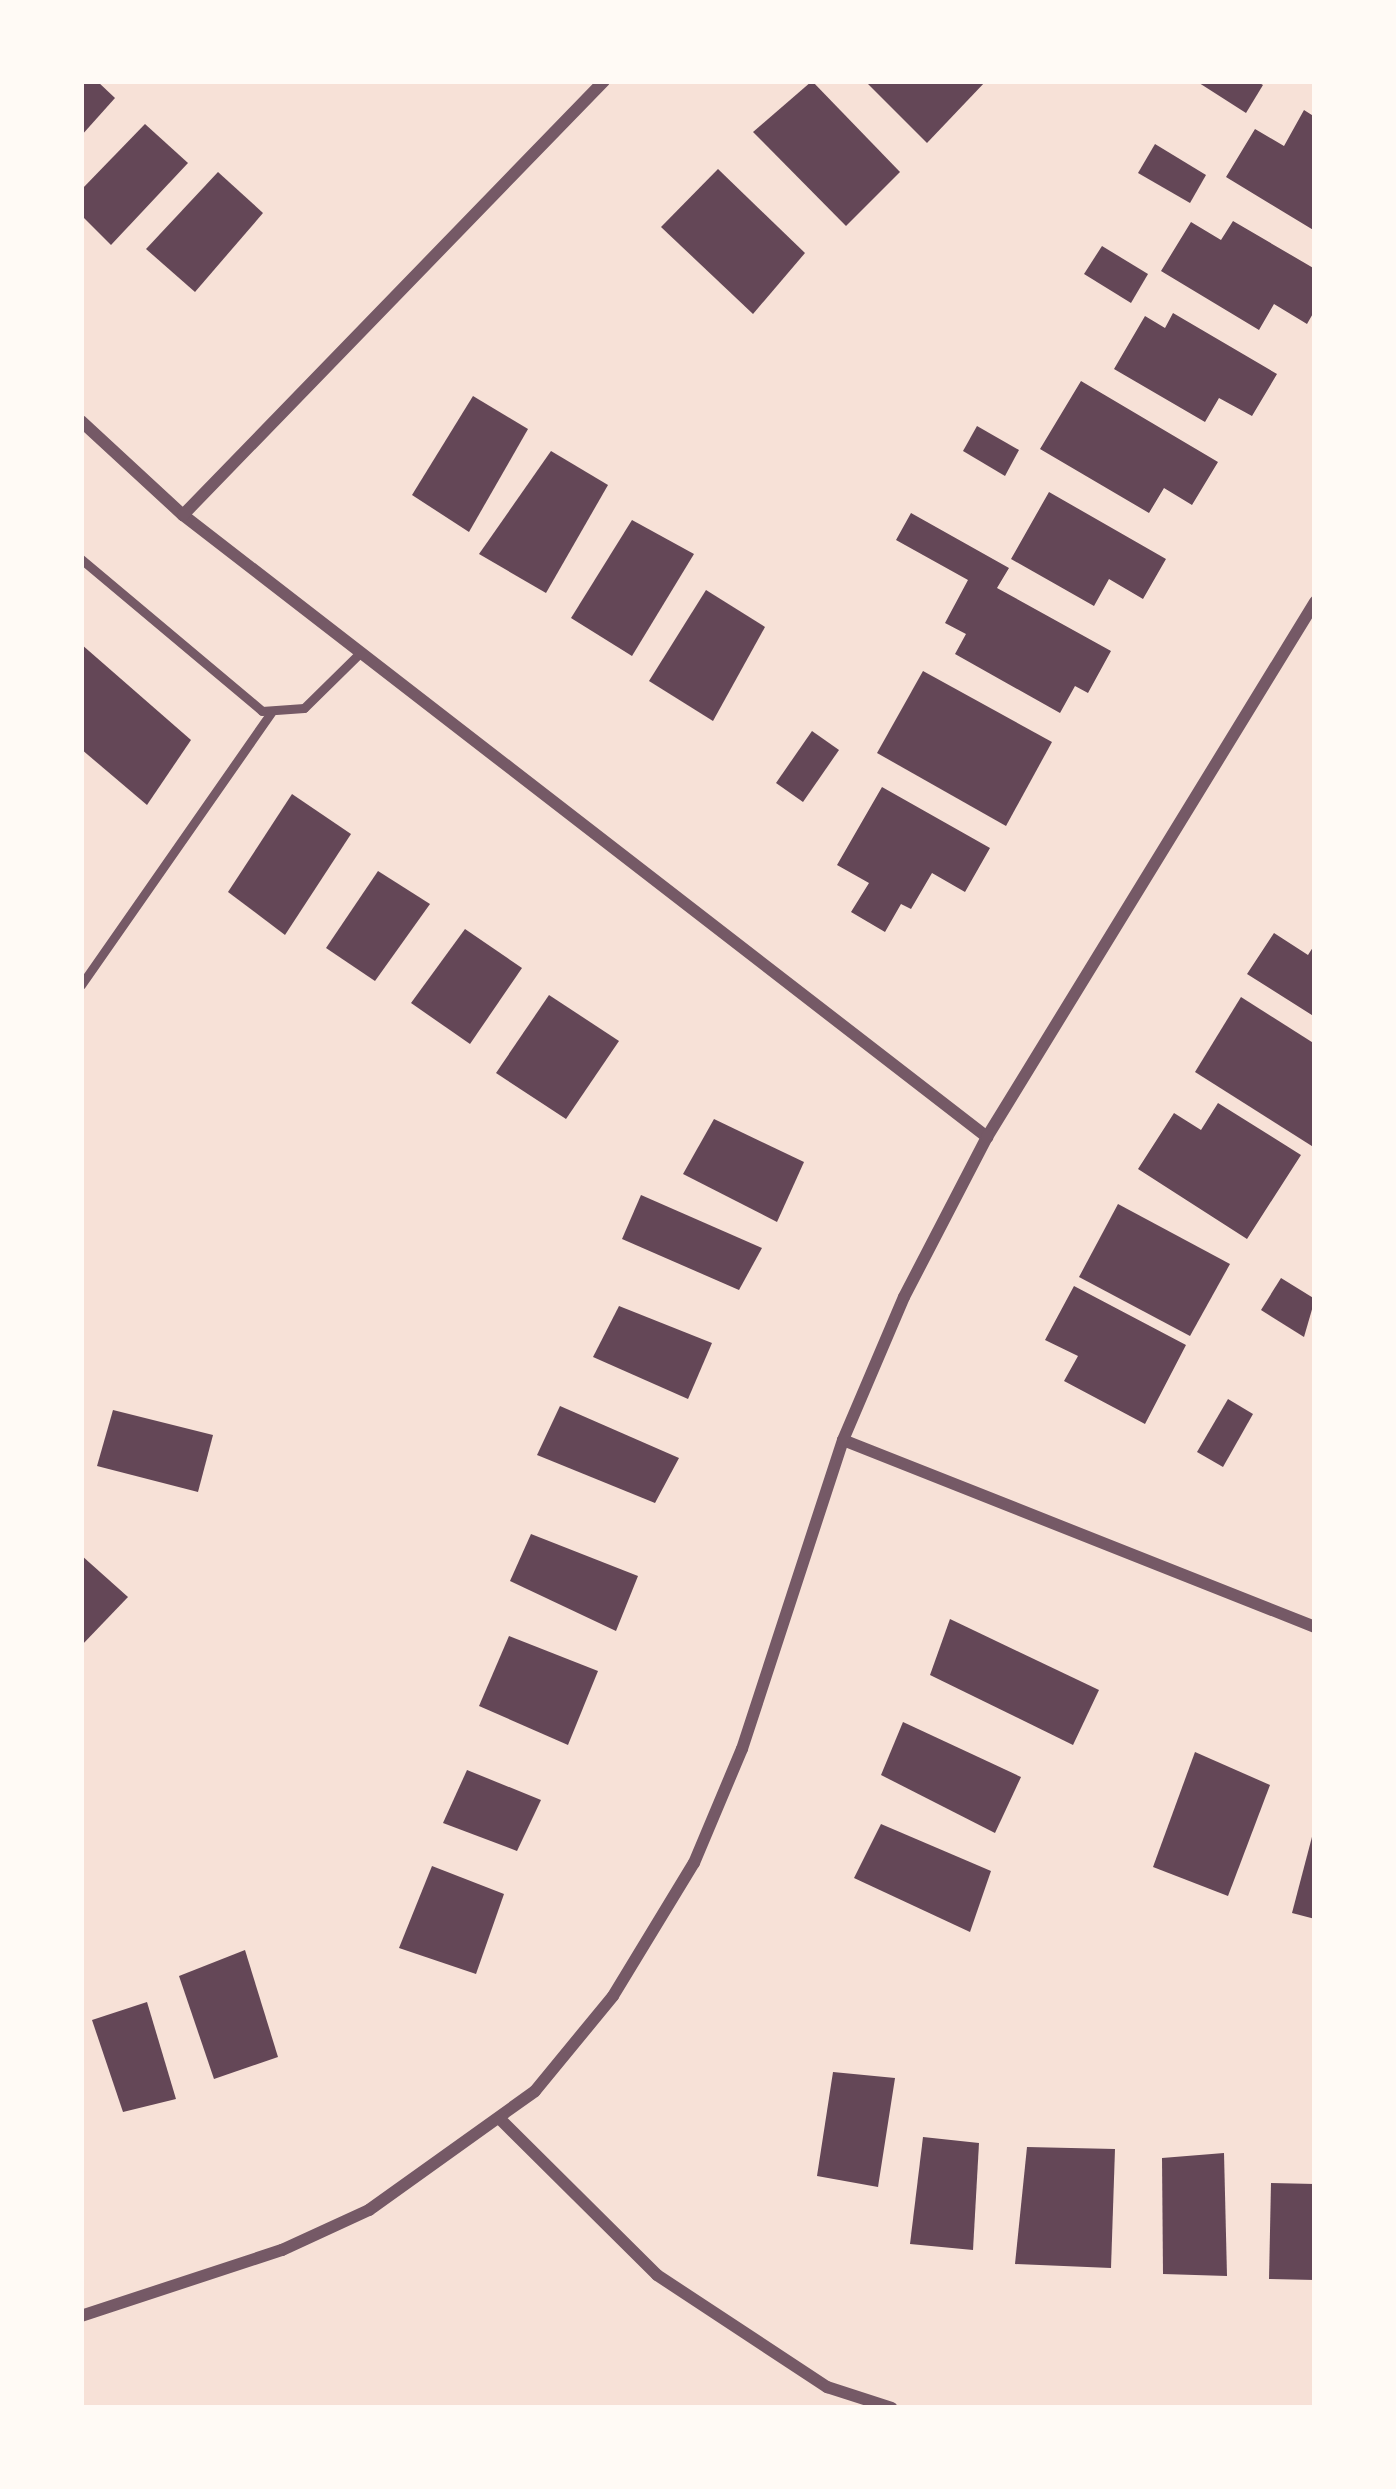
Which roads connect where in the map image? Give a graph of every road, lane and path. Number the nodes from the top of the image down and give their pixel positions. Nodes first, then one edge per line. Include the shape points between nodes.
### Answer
1 (604, 81) edge
2 (81, 422) edge
3 (183, 514) junction
4 (81, 559) edge
5 (1315, 602) edge
6 (360, 652) junction
7 (272, 713) junction
8 (81, 985) edge
9 (987, 1137) junction
10 (843, 1440) junction
11 (1315, 1627) edge
12 (501, 2120) junction
13 (81, 2316) edge
14 (892, 2408) edge

1 - 3 street
2 - 3 street
3 - 6 street
4 - 7 lane via 173,643
5 - 9 street
6 - 7 lane via 304,708
6 - 9 street
7 - 8 lane
9 - 10 street via 904,1297
10 - 11 street
10 - 12 street via 742,1748 694,1863 614,1996 563,2061
12 - 13 street via 369,2210 282,2250
12 - 14 street via 657,2275 827,2387

